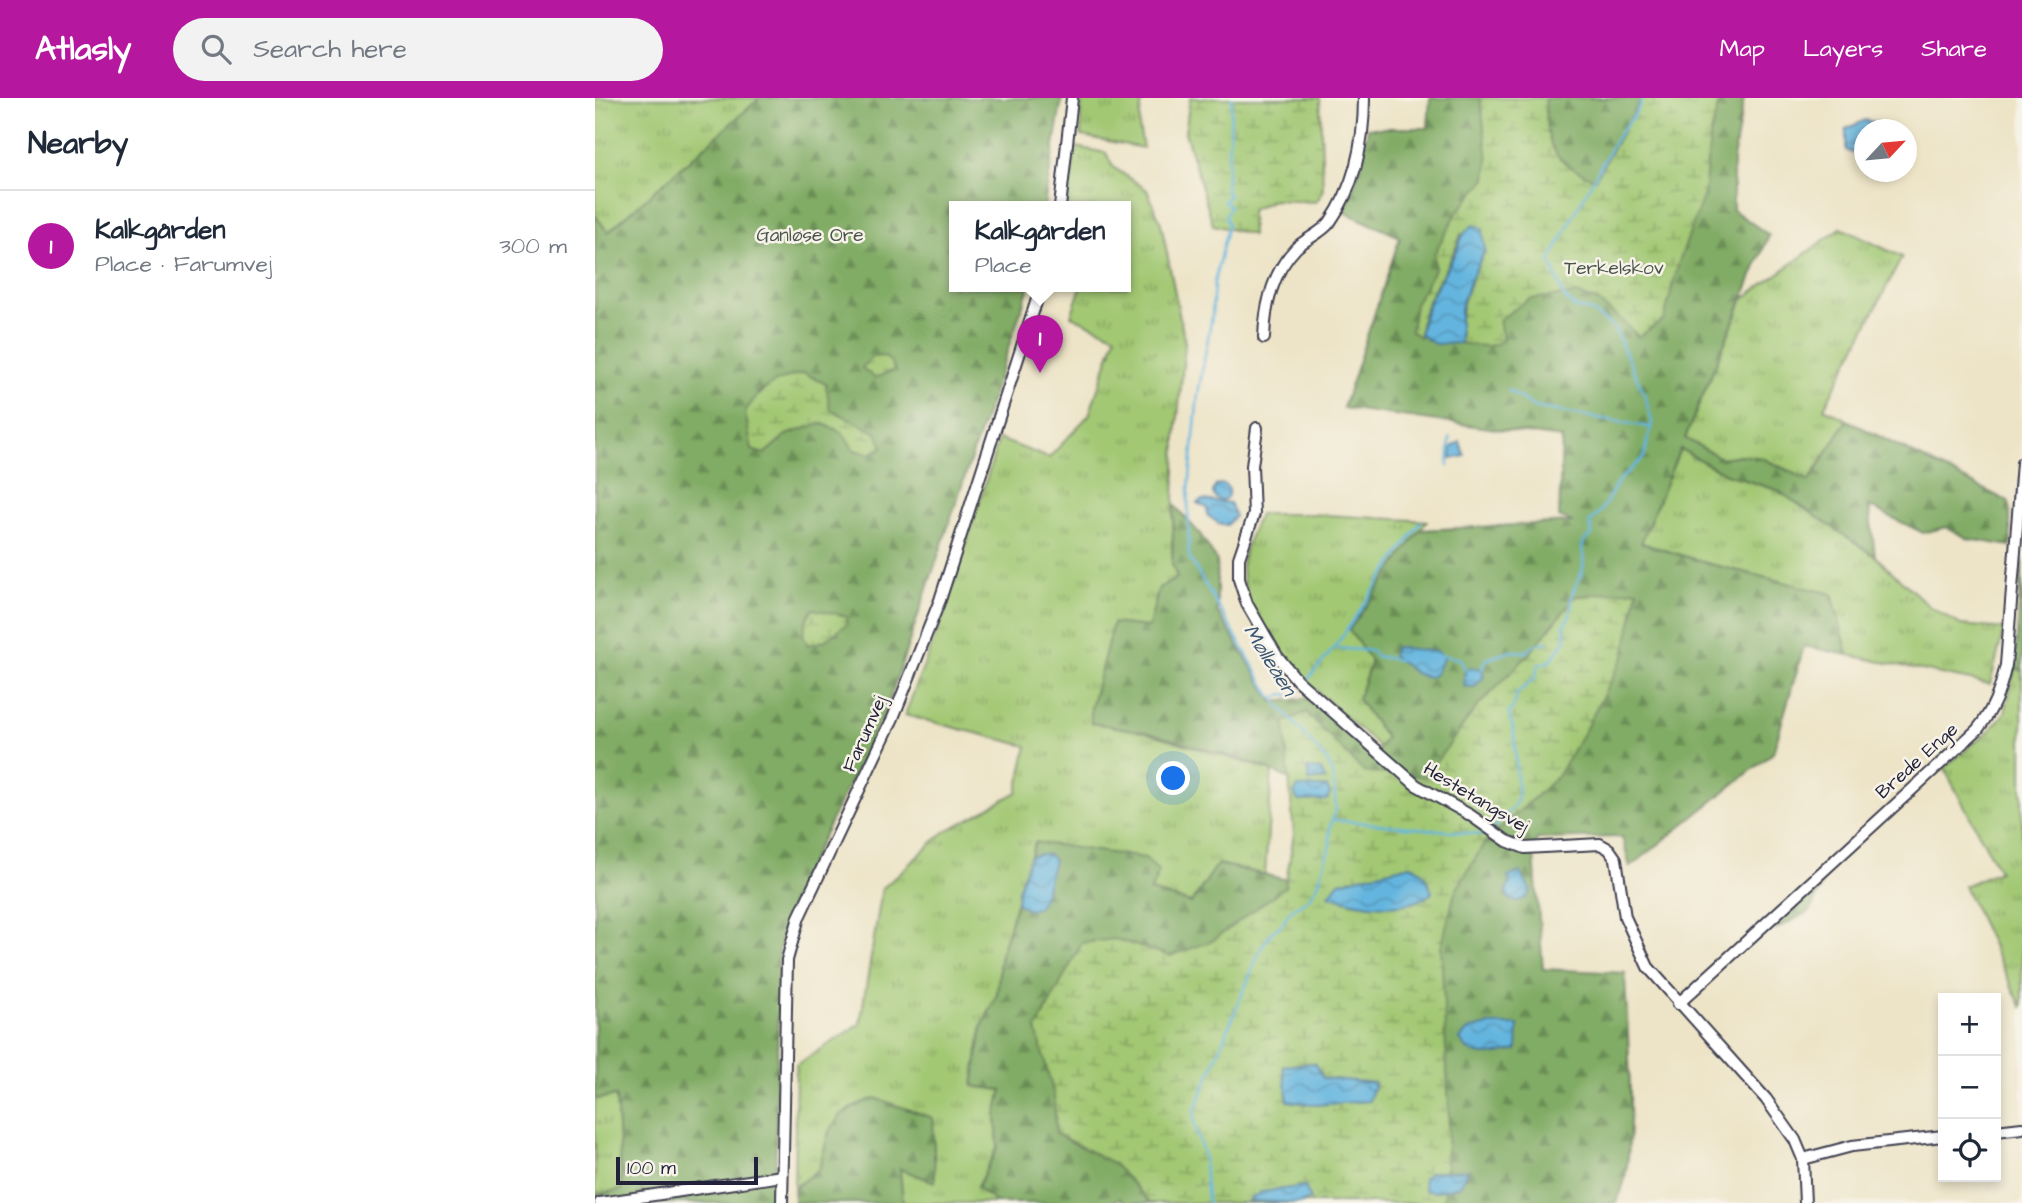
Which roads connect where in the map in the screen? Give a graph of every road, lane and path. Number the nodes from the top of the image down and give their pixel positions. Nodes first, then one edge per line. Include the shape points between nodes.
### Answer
1 (1072, 98) edge
2 (1364, 98) edge
3 (1061, 201) edge
4 (1039, 292) edge
5 (1264, 338) dead end
6 (1257, 428) dead end
7 (2022, 463) edge
8 (1678, 1004) junction
9 (2022, 1128) edge
10 (2001, 1130) edge
11 (1938, 1137) edge
12 (1803, 1159) junction
13 (782, 1176) junction
14 (600, 1203) edge
15 (782, 1203) edge
16 (1805, 1203) edge

1 - 3 street
2 - 5 street via 1355,173 1329,222 1297,246 1272,285
4 - 13 street, Farumvej via 940,600 893,718 799,917 787,960
6 - 8 street, Hestetangsvej via 1252,466 1254,514 1239,558 1239,579 1247,604 1277,656 1297,680 1416,785 1507,841 1525,848 1600,844 1609,849 1616,859 1625,918 1635,944
7 - 8 street, Brede Enge via 2006,665 1991,713
8 - 12 street, Hestetangsvej via 1766,1099 1790,1131
9 - 10 street
11 - 12 street via 1852,1146
12 - 16 street, Hestetangsvej
13 - 14 street
13 - 15 street, Farumvej

